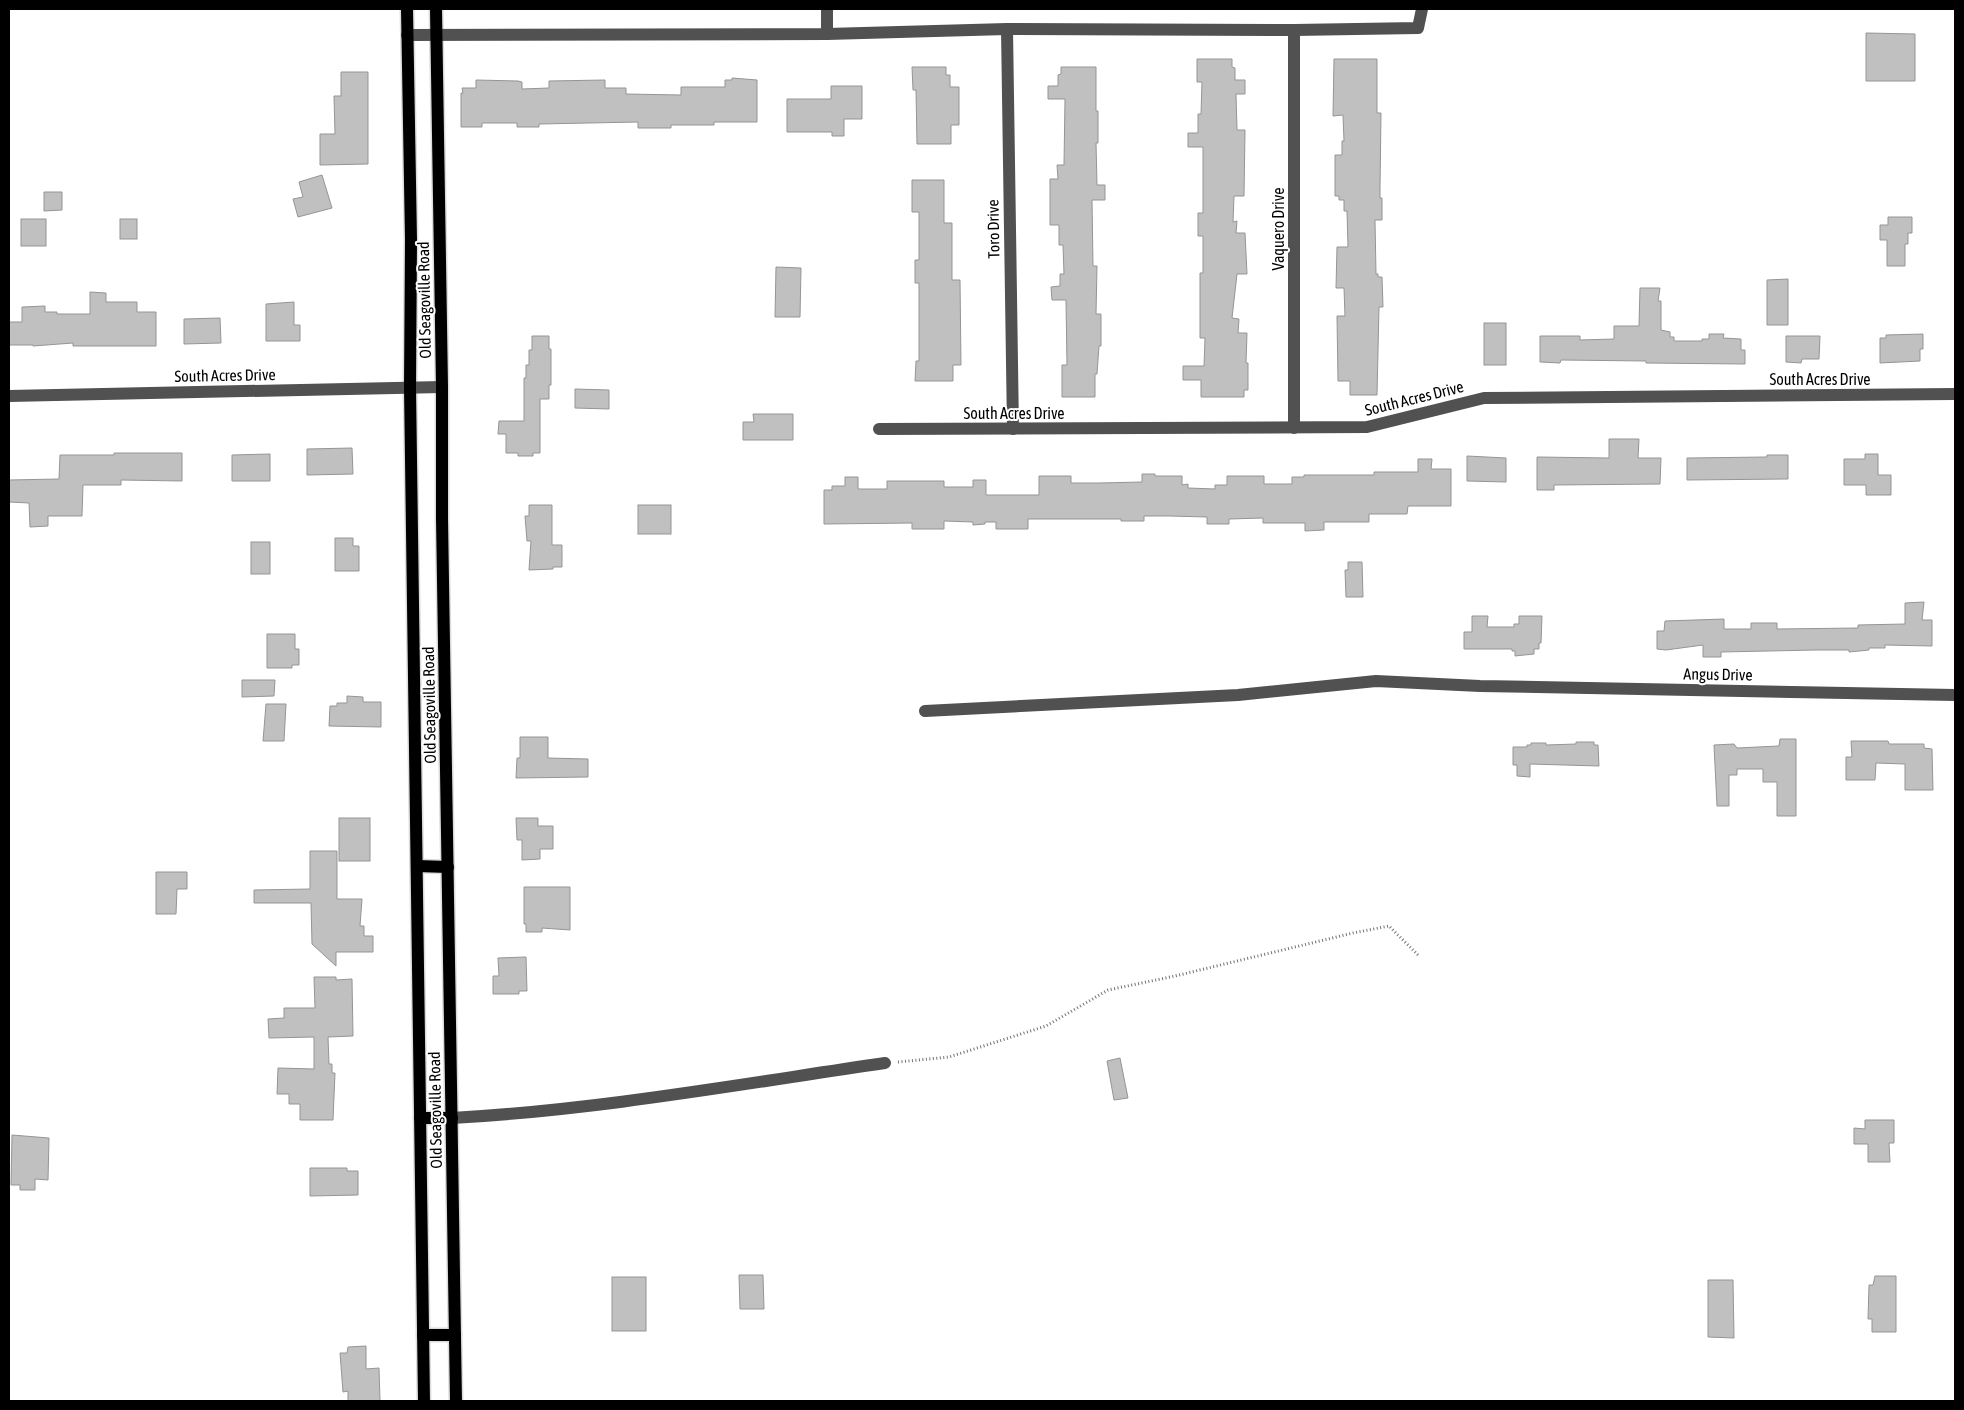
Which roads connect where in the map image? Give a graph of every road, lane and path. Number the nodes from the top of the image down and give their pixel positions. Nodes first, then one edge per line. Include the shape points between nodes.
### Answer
1 (407, 9) edge
2 (436, 9) edge
3 (827, 9) edge
4 (1422, 9) edge
5 (1007, 29) junction
6 (1294, 30) junction
7 (827, 34) junction
8 (407, 35) junction
9 (436, 36) junction
10 (410, 387) junction
11 (442, 387) junction
12 (1955, 394) edge
13 (9, 396) edge
14 (1294, 428) junction
15 (1013, 429) junction
16 (880, 430) dead end
17 (1955, 695) edge
18 (925, 711) dead end
19 (417, 866) junction
20 (448, 867) junction
21 (1418, 954) dead end
22 (885, 1063) joint
23 (420, 1118) junction
24 (452, 1118) junction
25 (455, 1334) junction
26 (423, 1335) junction
27 (424, 1401) edge
28 (456, 1401) edge

1 - 8 main road, Old Seagoville Road
2 - 9 main road, Old Seagoville Road
3 - 7 street
4 - 6 street via 1418,28
5 - 6 street
5 - 7 street
5 - 15 street, Toro Drive
6 - 14 street, Vaquero Drive
7 - 9 street
8 - 9 street
8 - 10 main road, Old Seagoville Road
9 - 11 main road, Old Seagoville Road
10 - 11 street, South Acres Drive
10 - 13 street, South Acres Drive
10 - 19 main road, Old Seagoville Road
11 - 20 main road, Old Seagoville Road
12 - 14 street, South Acres Drive via 1484,398 1367,428
14 - 15 street, South Acres Drive
15 - 16 street, South Acres Drive
17 - 18 street, Angus Drive via 1376,681 1238,695
19 - 20 main road
19 - 23 main road, Old Seagoville Road
20 - 24 main road, Old Seagoville Road
21 - 22 path via 1389,926 1353,933 1108,990 1046,1026 949,1056
22 - 24 street via 689,1093 516,1114
23 - 24 main road
23 - 26 main road, Old Seagoville Road
24 - 25 main road, Old Seagoville Road
25 - 26 main road
25 - 28 main road, Old Seagoville Road
26 - 27 main road, Old Seagoville Road

